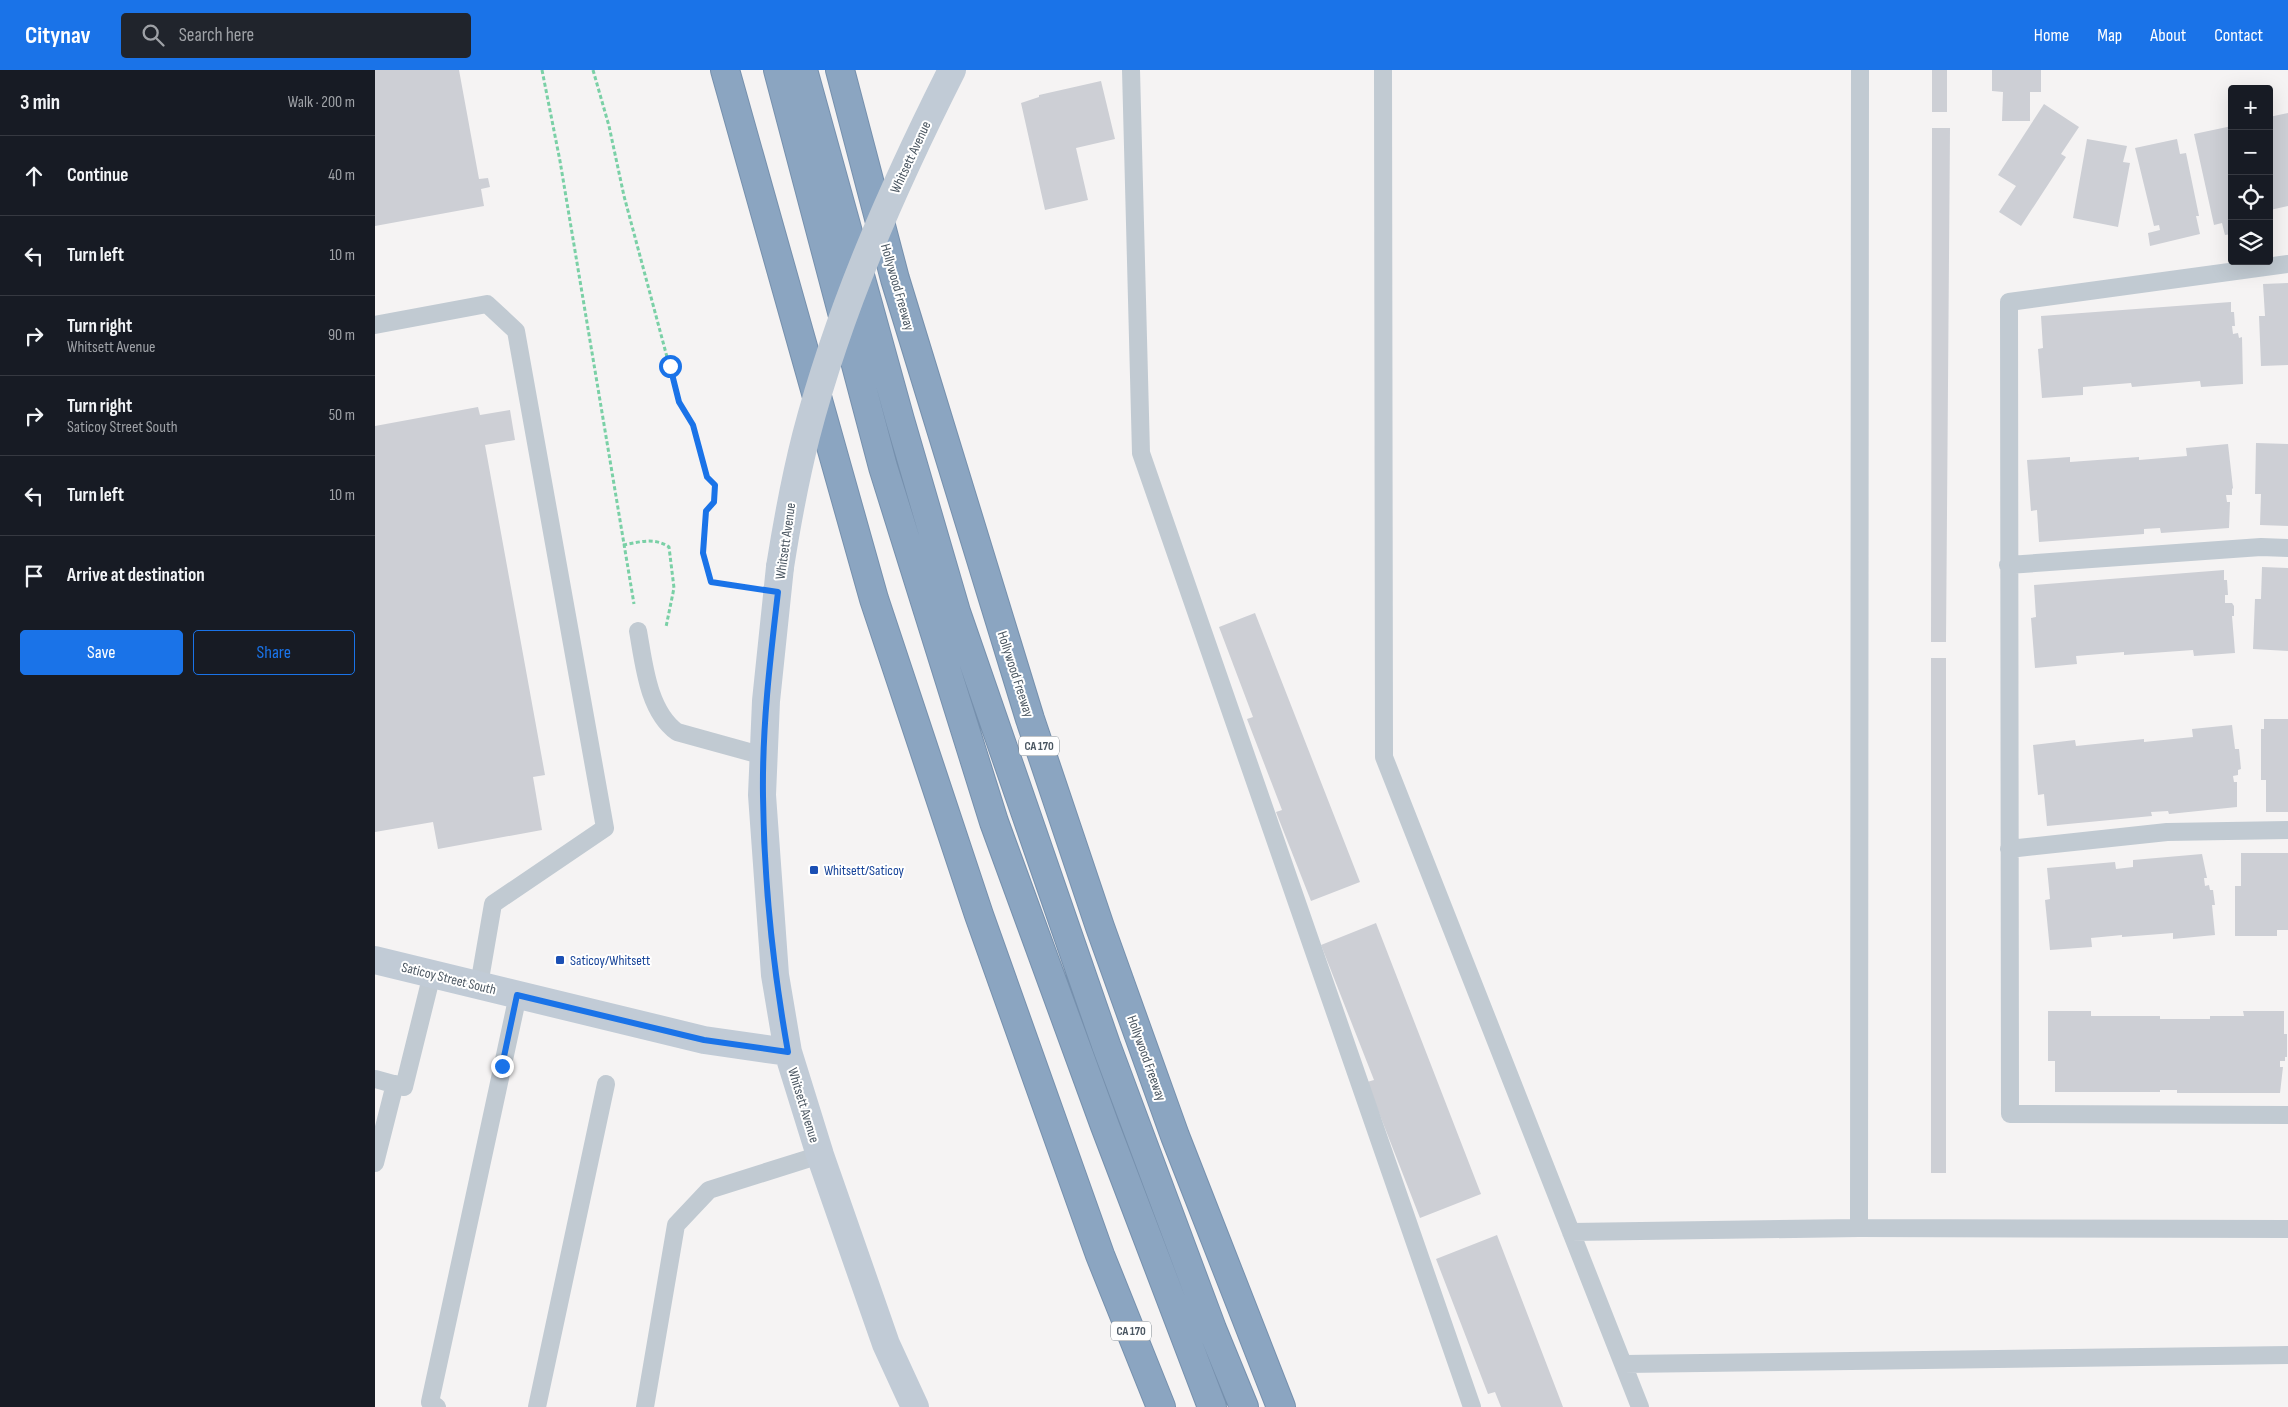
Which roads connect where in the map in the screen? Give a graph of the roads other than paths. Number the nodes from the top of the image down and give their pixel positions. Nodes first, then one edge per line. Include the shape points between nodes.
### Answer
1 (725, 70) edge
2 (778, 70) edge
3 (803, 70) edge
4 (840, 70) edge
5 (952, 70) edge
6 (1131, 70) edge
7 (1383, 70) edge
8 (1860, 70) edge
9 (2288, 264) edge
10 (375, 325) edge
11 (2288, 548) edge
12 (2008, 565) junction
13 (638, 631) road end
14 (764, 756) junction
15 (2288, 830) edge
16 (2009, 849) junction
17 (375, 960) edge
18 (432, 974) junction
19 (479, 985) junction
20 (517, 995) junction
21 (788, 1052) junction
22 (375, 1079) edge
23 (395, 1084) junction
24 (606, 1084) dead end
25 (2288, 1115) edge
26 (820, 1155) junction
27 (375, 1163) edge
28 (1859, 1228) junction
29 (2288, 1228) edge
30 (1571, 1232) junction
31 (1100, 1254) junction
32 (2288, 1355) edge
33 (1624, 1364) junction
34 (437, 1407) edge
35 (537, 1407) edge
36 (645, 1407) edge
37 (915, 1407) edge
38 (1143, 1407) edge
39 (1161, 1407) edge
40 (1213, 1407) edge
41 (1245, 1407) edge
42 (1281, 1407) edge
43 (1472, 1407) edge
44 (1640, 1407) edge

1 - 31 highway, CA 170 via 874,600 979,915
2 - 40 highway via 883,467 994,822
3 - 41 highway via 956,612 1105,1045
4 - 42 highway, Hollywood Freeway / CA 170 via 895,279 1030,719 1175,1136
5 - 14 main road, Whitsett Avenue, bridge via 881,220 827,366 806,436 780,567 766,701
6 - 43 lane via 1141,453
7 - 30 lane via 1384,757
8 - 28 lane
9 - 12 lane via 2009,302
10 - 19 lane via 487,304 516,331 605,828 493,904
11 - 12 lane via 2261,547
12 - 16 lane
13 - 14 lane via 657,708 666,724 677,732
14 - 21 main road, Whitsett Avenue via 768,896 775,975
15 - 16 lane via 2167,832
16 - 25 lane via 2010,1114
17 - 18 main road, Saticoy Street South
18 - 19 main road, Saticoy Street South
18 - 23 lane via 404,1087
19 - 20 main road, Saticoy Street South
20 - 21 main road, Saticoy Street South via 704,1040
20 - 34 lane via 430,1402
21 - 26 main road, Whitsett Avenue
22 - 23 lane
23 - 27 lane
24 - 35 lane
26 - 36 lane via 709,1190 676,1225
26 - 37 main road, Whitsett Avenue via 886,1344
28 - 29 lane
28 - 30 lane
30 - 33 lane
31 - 38 highway
31 - 39 highway, CA 170
32 - 33 lane
33 - 44 lane

